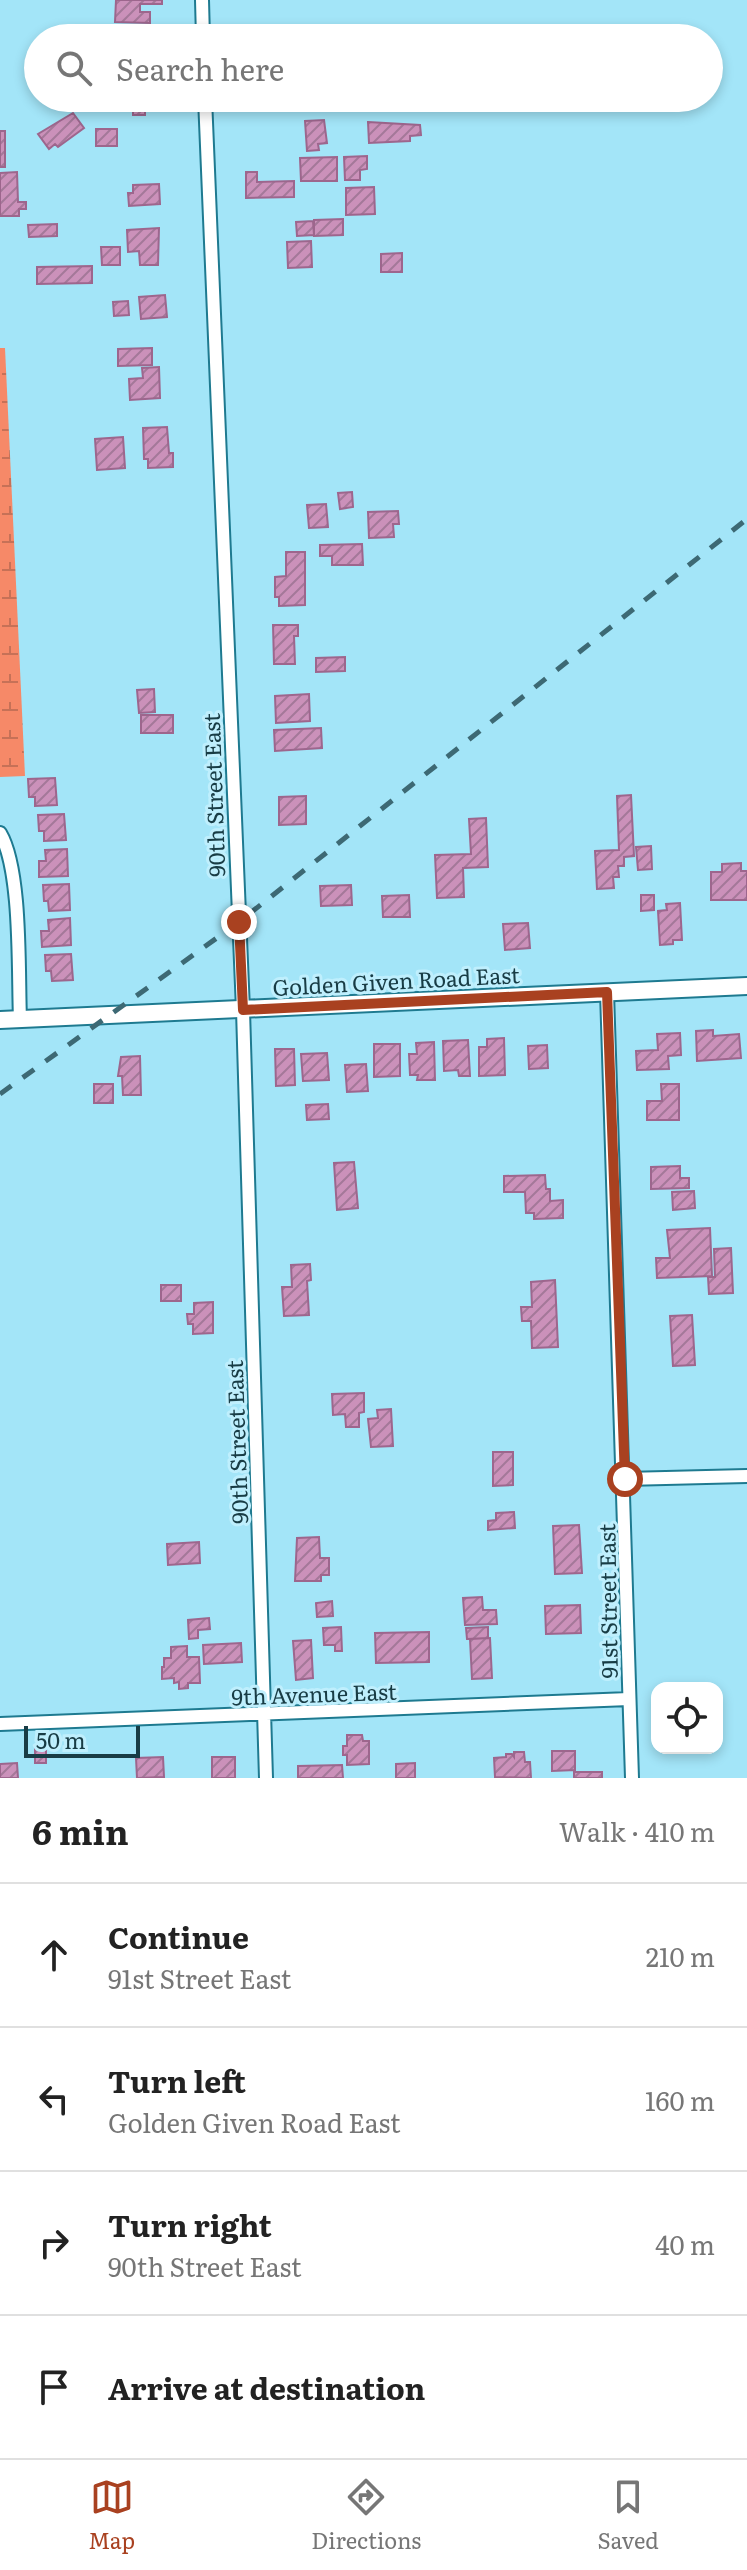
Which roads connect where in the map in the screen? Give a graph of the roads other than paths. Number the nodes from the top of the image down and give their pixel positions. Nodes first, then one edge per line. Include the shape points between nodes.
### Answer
1 (202, 0) edge
2 (203, 24) edge
3 (206, 112) edge
4 (0, 833) edge
5 (747, 986) edge
6 (607, 992) junction
7 (243, 1010) junction
8 (20, 1019) junction
9 (0, 1020) edge
10 (747, 1476) edge
11 (625, 1479) junction
12 (629, 1699) junction
13 (264, 1715) junction
14 (0, 1724) edge
15 (266, 1778) edge
16 (632, 1778) edge

1 - 2 street
3 - 7 street, 90th Street East
4 - 8 street via 13,871
5 - 6 street, Golden Given Road East
6 - 7 street, Golden Given Road East
6 - 11 street, 91st Street East
7 - 8 street, Golden Given Road East
7 - 13 street, 90th Street East
8 - 9 street, Golden Given Road East
10 - 11 street
11 - 12 street, 91st Street East
12 - 13 street, 9th Avenue East
12 - 16 street, 91st Street East
13 - 14 street, 9th Avenue East
13 - 15 street, 90th Street East

